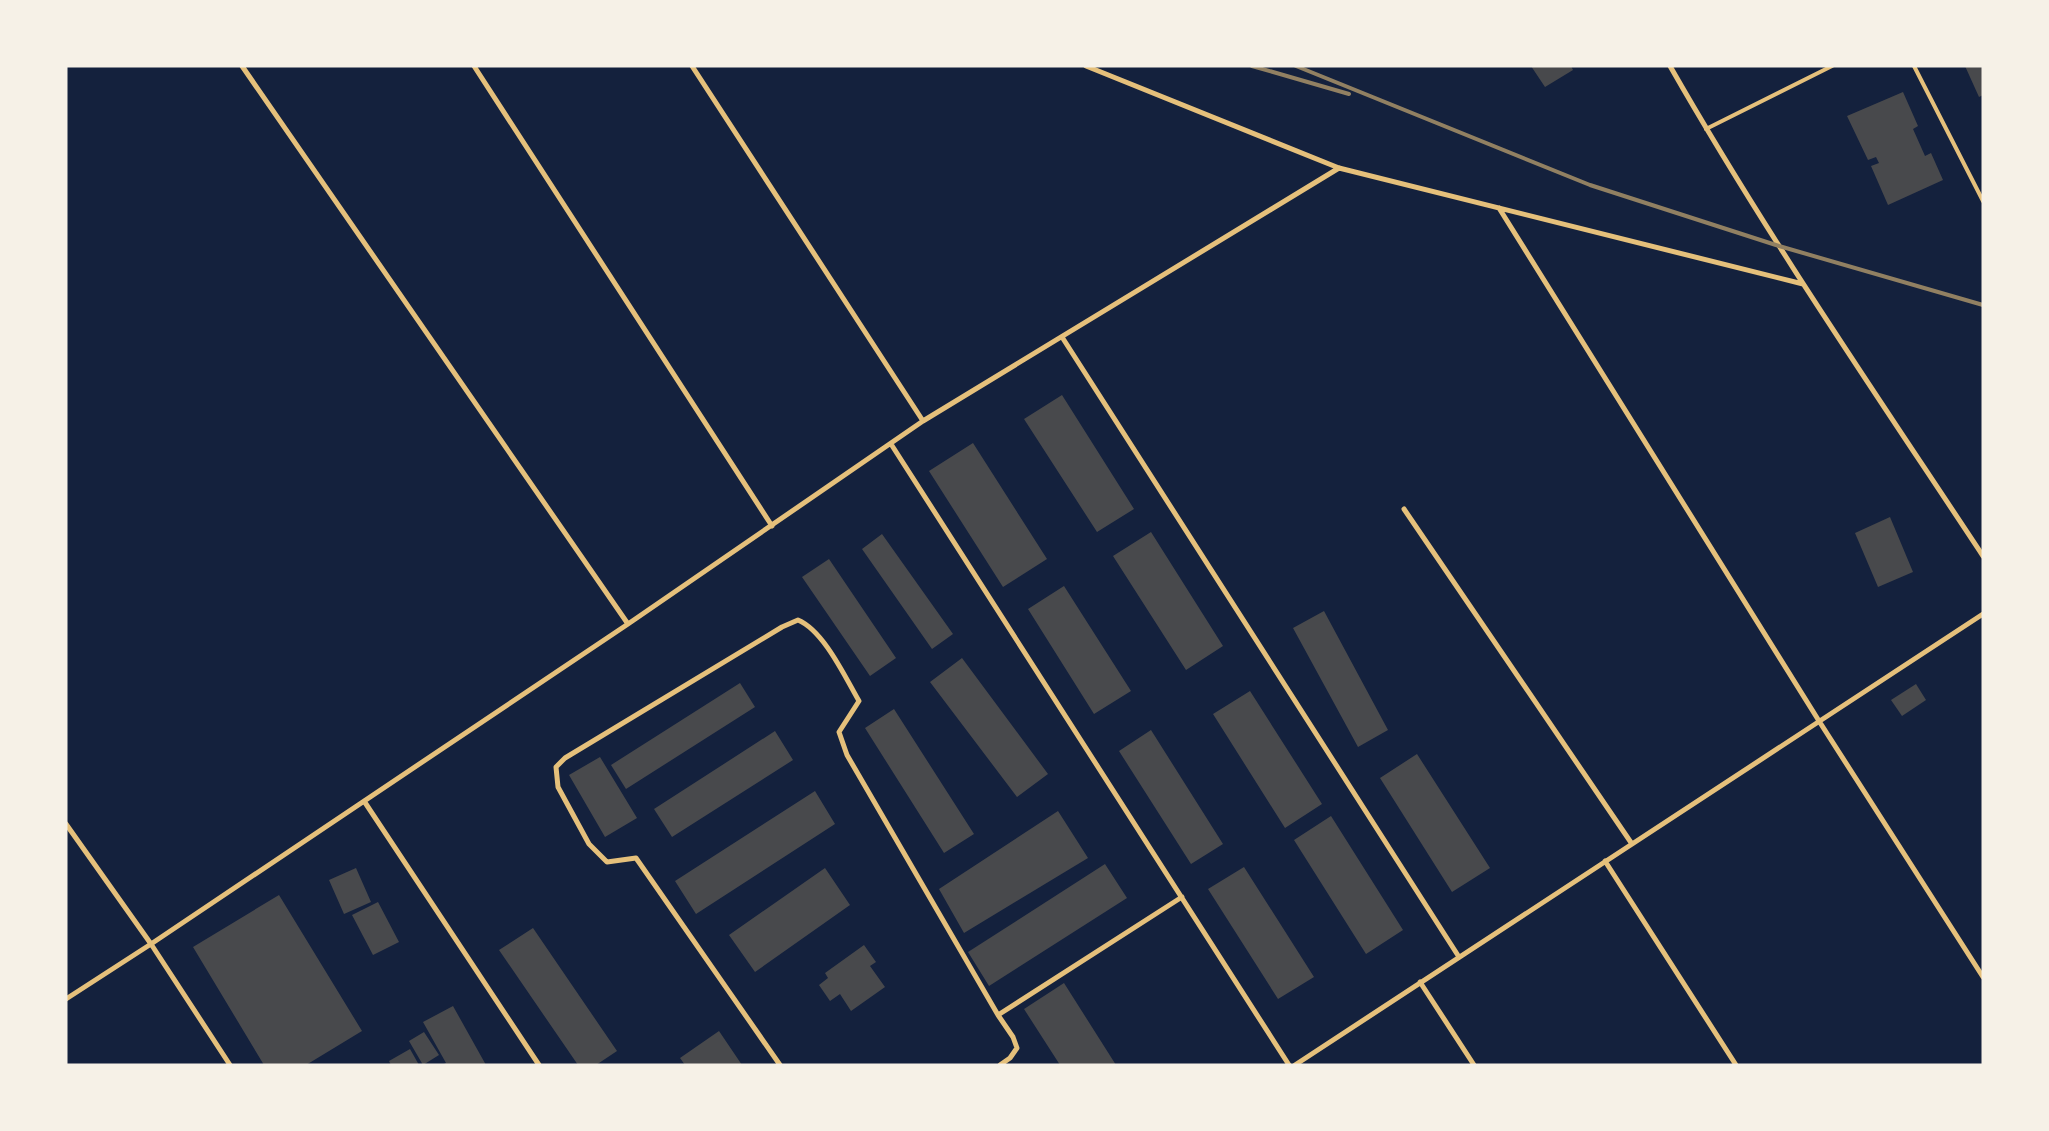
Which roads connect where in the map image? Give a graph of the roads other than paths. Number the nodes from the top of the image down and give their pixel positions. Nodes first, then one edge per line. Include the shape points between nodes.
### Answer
1 (242, 66) edge
2 (474, 66) edge
3 (692, 66) edge
4 (1086, 66) edge
5 (1670, 66) edge
6 (1832, 66) edge
7 (1914, 66) edge
8 (1706, 129) junction
9 (1339, 168) junction
10 (1983, 201) edge
11 (1499, 208) junction
12 (1803, 284) junction
13 (1062, 337) junction
14 (923, 421) junction
15 (891, 444) junction
16 (1404, 509) dead end
17 (772, 526) junction
18 (1983, 556) edge
19 (1983, 614) edge
20 (628, 624) junction
21 (1819, 721) junction
22 (364, 801) junction
23 (66, 824) edge
24 (1632, 844) junction
25 (1605, 861) junction
26 (1182, 898) junction
27 (151, 944) junction
28 (1459, 957) junction
29 (1983, 978) edge
30 (1420, 982) junction
31 (66, 999) edge
32 (998, 1016) junction
33 (230, 1065) edge
34 (539, 1065) edge
35 (780, 1065) edge
36 (1000, 1065) edge
37 (1289, 1065) edge
38 (1295, 1065) edge
39 (1474, 1065) edge
40 (1736, 1065) edge

1 - 20 street
2 - 17 street
3 - 14 street
4 - 9 street
5 - 8 street
6 - 8 lane
7 - 10 lane
8 - 12 street
9 - 11 street
9 - 13 street
11 - 12 street
11 - 21 street
12 - 18 street
13 - 14 street
13 - 28 street
14 - 15 street
15 - 17 street
15 - 26 street
16 - 24 street
17 - 20 street
19 - 21 street
20 - 22 street
21 - 24 street
21 - 29 street
22 - 27 street
22 - 34 street
23 - 27 street
24 - 25 street
25 - 28 street
25 - 40 street
26 - 32 street
26 - 37 street
27 - 31 street
27 - 33 street
28 - 30 street
30 - 38 street
30 - 39 street
32 - 35 street via 847,755 839,732 859,701 827,648 806,624 798,620 556,766 558,787 589,844 607,862 636,858
32 - 36 street via 1017,1048

